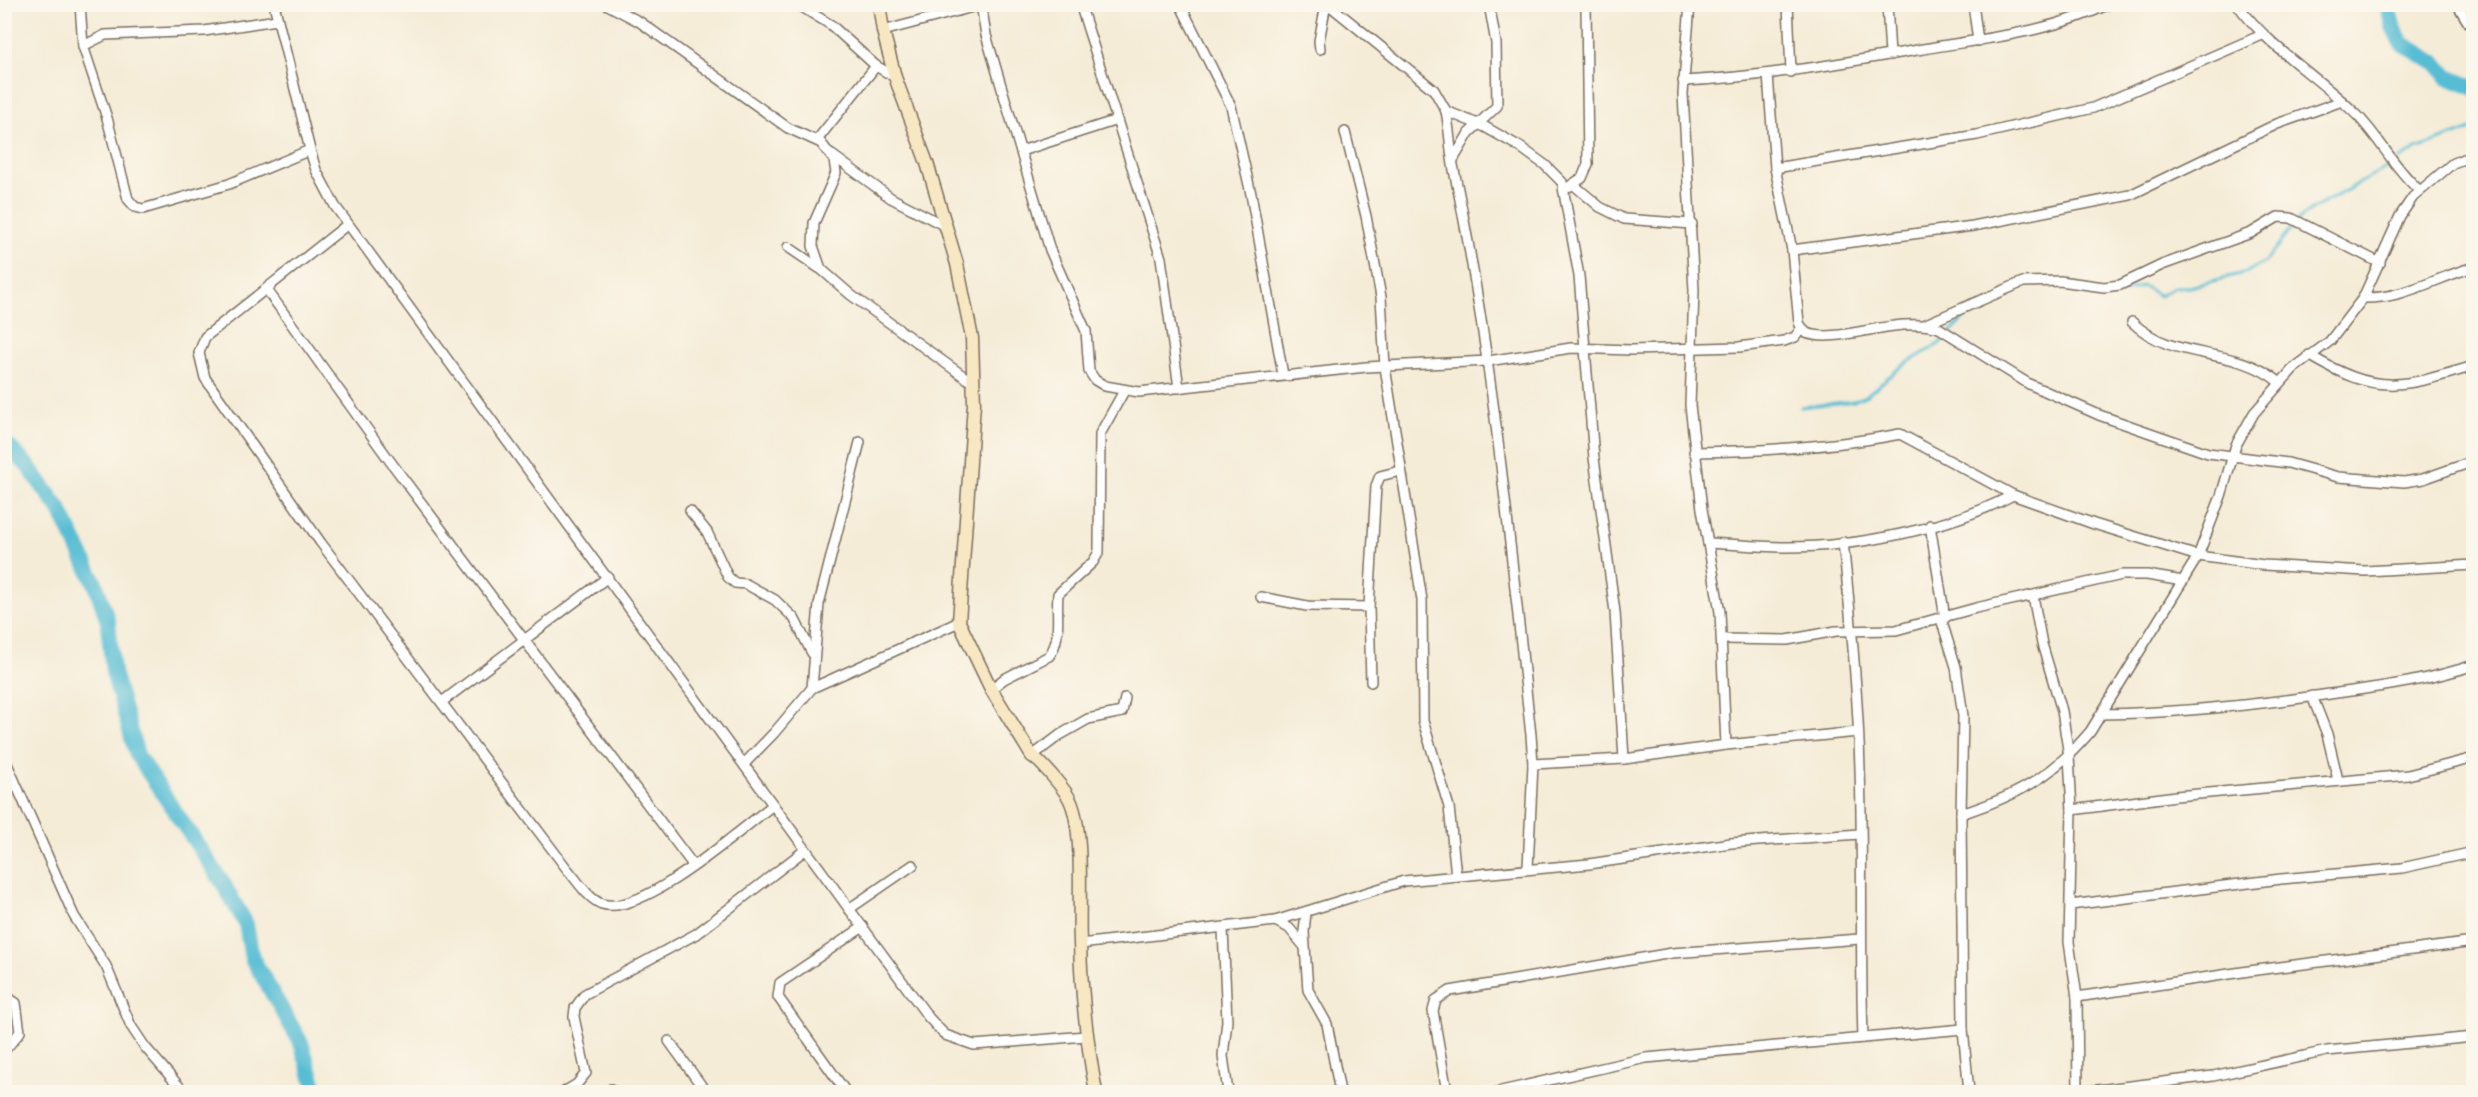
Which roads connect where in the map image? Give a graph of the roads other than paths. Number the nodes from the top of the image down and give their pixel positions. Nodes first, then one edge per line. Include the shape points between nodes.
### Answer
1 (80, 4) edge
2 (274, 4) edge
3 (606, 4) edge
4 (797, 4) edge
5 (879, 4) edge
6 (1080, 4) edge
7 (1180, 4) edge
8 (1327, 4) edge
9 (1489, 4) edge
10 (1586, 4) edge
11 (1690, 4) edge
12 (1788, 4) edge
13 (1887, 4) edge
14 (1973, 4) edge
15 (2109, 4) edge
16 (2237, 4) edge
17 (2457, 4) edge
18 (982, 5) edge
19 (629, 9) edge
20 (277, 20) junction
21 (2468, 22) dead end
22 (882, 31) junction
23 (2262, 35) junction
24 (1978, 41) junction
25 (83, 46) junction
26 (1320, 50) dead end
27 (1890, 55) junction
28 (876, 66) junction
29 (1791, 72) junction
30 (1768, 75) junction
31 (895, 77) junction
32 (1683, 81) junction
33 (2343, 101) junction
34 (1446, 111) junction
35 (1117, 120) junction
36 (1478, 126) junction
37 (1345, 132) dead end
38 (817, 140) junction
39 (310, 150) junction
40 (1021, 151) junction
41 (831, 154) junction
42 (2474, 154) edge
43 (1453, 160) junction
44 (1775, 168) junction
45 (1574, 185) junction
46 (1564, 190) junction
47 (2420, 190) junction
48 (348, 224) junction
49 (1692, 224) junction
50 (947, 226) junction
51 (788, 246) dead end
52 (1792, 250) junction
53 (2380, 263) junction
54 (2474, 267) edge
55 (821, 269) junction
56 (267, 290) junction
57 (2363, 298) junction
58 (2132, 322) dead end
59 (1926, 324) junction
60 (1801, 329) junction
61 (1692, 347) junction
62 (1586, 348) junction
63 (2309, 355) junction
64 (1488, 361) junction
65 (2474, 366) edge
66 (1385, 367) junction
67 (1283, 375) junction
68 (2279, 382) junction
69 (973, 383) junction
70 (1179, 388) junction
71 (1124, 391) junction
72 (860, 442) dead end
73 (1694, 452) junction
74 (2232, 457) junction
75 (2474, 461) edge
76 (1400, 471) junction
77 (2013, 495) junction
78 (690, 511) dead end
79 (1930, 525) junction
80 (1843, 542) junction
81 (1708, 543) junction
82 (2199, 556) junction
83 (2474, 565) edge
84 (608, 578) junction
85 (2183, 581) junction
86 (2033, 596) junction
87 (1261, 597) dead end
88 (1369, 607) junction
89 (1943, 618) junction
90 (959, 622) junction
91 (1852, 632) junction
92 (1723, 639) junction
93 (527, 641) junction
94 (813, 655) junction
95 (2474, 665) edge
96 (1371, 682) dead end
97 (812, 688) junction
98 (991, 689) junction
99 (2312, 696) junction
100 (1125, 698) dead end
101 (443, 701) junction
102 (2102, 714) junction
103 (1858, 732) junction
104 (1726, 745) junction
105 (1032, 756) junction
106 (2069, 756) junction
107 (4, 757) edge
108 (2474, 758) edge
109 (1624, 759) junction
110 (744, 764) junction
111 (1533, 764) junction
112 (2338, 780) junction
113 (773, 805) junction
114 (2072, 810) junction
115 (1961, 814) junction
116 (1860, 834) junction
117 (806, 850) junction
118 (2474, 852) edge
119 (693, 865) junction
120 (913, 865) dead end
121 (1528, 868) junction
122 (1456, 876) junction
123 (2070, 905) junction
124 (849, 909) junction
125 (1306, 912) junction
126 (1275, 921) junction
127 (863, 927) junction
128 (1223, 929) junction
129 (1860, 939) junction
130 (2474, 942) edge
131 (1080, 944) junction
132 (1307, 951) junction
133 (4, 995) edge
134 (2077, 997) junction
135 (1963, 1029) junction
136 (1086, 1036) junction
137 (2474, 1037) edge
138 (1863, 1038) junction
139 (669, 1041) dead end
140 (4, 1051) edge
141 (184, 1092) edge
142 (564, 1092) edge
143 (706, 1092) edge
144 (846, 1092) edge
145 (1096, 1092) edge
146 (1228, 1092) edge
147 (1340, 1092) edge
148 (1447, 1092) edge
149 (1497, 1092) edge
150 (1968, 1092) edge
151 (2079, 1092) edge

1 - 25 street
2 - 20 street
3 - 19 street
4 - 28 street via 831,25
5 - 22 street
6 - 35 street
7 - 67 street via 1231,106
8 - 26 street
8 - 34 street via 1434,90
9 - 36 street via 1496,43 1497,106
10 - 45 street via 1588,164
11 - 32 street
12 - 29 street
13 - 27 street
14 - 24 street
15 - 24 street via 2049,28
16 - 23 street
17 - 21 street
18 - 22 street
18 - 40 street via 986,35
19 - 38 street via 788,129
20 - 25 street via 204,31 105,35
20 - 39 street
22 - 31 street
23 - 33 street
23 - 44 street via 2093,108 1977,135
24 - 27 street
25 - 39 street via 128,199 135,207 143,210 229,184
27 - 29 street
28 - 31 street
28 - 38 street
29 - 30 street
30 - 32 street
30 - 44 street
31 - 50 street
32 - 49 street
33 - 47 street
33 - 52 street via 2277,124 2130,195 1973,226
34 - 36 street
34 - 43 street
35 - 40 street
35 - 70 street via 1161,258
36 - 43 street
36 - 46 street via 1534,157 1557,176
37 - 66 street via 1378,276
38 - 41 street
39 - 48 street via 325,188
40 - 71 street via 1050,250 1086,331 1087,366 1095,380
41 - 50 street via 891,198
41 - 55 street via 836,166 835,179 819,207 813,236 815,257
42 - 47 street via 2453,163
43 - 64 street
44 - 52 street
45 - 46 street
45 - 49 street via 1600,207 1624,219
46 - 62 street via 1580,276
47 - 53 street via 2400,216
48 - 56 street
48 - 84 street
49 - 61 street
50 - 69 street via 967,311
51 - 55 street
52 - 60 street
53 - 57 street
53 - 59 street via 2282,216 2251,233 2162,265 2120,285 2104,287 2060,280 2023,282
54 - 57 street via 2399,295
55 - 69 street
56 - 93 street
56 - 101 street via 205,337 199,353 202,370 321,543
57 - 63 street via 2330,341
58 - 68 street via 2165,345 2250,363
59 - 60 street via 1813,336
59 - 74 street via 1950,334 2029,384 2070,403 2186,446
60 - 61 street via 1795,337 1784,341
61 - 62 street
61 - 73 street via 1690,405
62 - 64 street
62 - 109 street via 1594,458 1615,612
63 - 65 street via 2347,377 2382,384 2419,382
63 - 68 street
64 - 66 street
64 - 111 street
66 - 67 street
66 - 76 street
67 - 70 street
68 - 74 street via 2254,413
69 - 90 street
70 - 71 street
71 - 98 street via 1100,434 1099,552 1058,594 1054,650 1042,662
72 - 94 street via 819,604
73 - 77 street via 1854,443 1900,434
73 - 81 street
74 - 75 street via 2288,463 2338,477 2404,482
74 - 82 street
76 - 88 street via 1380,476 1376,486
76 - 122 street via 1422,600 1423,721 1449,807
77 - 79 street via 1990,507
77 - 82 street
78 - 94 street via 707,532 728,577 775,600 794,618
79 - 80 street
79 - 89 street
80 - 81 street via 1782,547
80 - 91 street
81 - 92 street
82 - 83 street via 2264,565 2365,571
82 - 85 street
84 - 93 street
84 - 110 street
85 - 86 street via 2122,575
85 - 102 street
86 - 89 street
86 - 106 street via 2042,644 2062,711
87 - 88 street via 1307,606
88 - 96 street
89 - 91 street via 1896,630
89 - 115 street via 1964,716
90 - 97 street
90 - 98 street
91 - 92 street via 1787,640
91 - 103 street
92 - 104 street
93 - 101 street
93 - 119 street
94 - 97 street
95 - 99 street via 2424,680
97 - 110 street
98 - 105 street
99 - 102 street via 2178,712
99 - 112 street via 2327,734
100 - 105 street via 1122,712 1088,719
101 - 119 street via 567,869 598,902 614,905 647,897
102 - 106 street
103 - 104 street
103 - 116 street
104 - 109 street
105 - 131 street via 1041,761 1073,809
106 - 114 street
106 - 115 street via 2015,795
107 - 141 street via 74,916 106,966 131,1026
108 - 112 street via 2408,775
109 - 111 street
110 - 113 street
111 - 121 street
112 - 114 street
113 - 117 street
113 - 119 street
114 - 123 street
115 - 135 street
116 - 121 street via 1709,845 1623,860
116 - 129 street
117 - 124 street
117 - 142 street via 696,934 585,994 574,1017 586,1073
118 - 123 street via 2402,868
120 - 124 street
121 - 122 street
122 - 125 street via 1388,885
123 - 134 street via 2069,942
124 - 127 street
125 - 126 street
125 - 132 street
126 - 128 street
126 - 132 street via 1298,936
127 - 136 street via 929,1018 952,1038 986,1045
127 - 144 street via 780,983 777,992
128 - 131 street
128 - 146 street via 1227,1021 1223,1056
129 - 138 street
129 - 148 street via 1672,953 1449,991 1436,1000 1433,1011
130 - 134 street
131 - 136 street
132 - 147 street via 1308,990 1327,1023
133 - 140 street via 16,1003 20,1032
134 - 151 street
135 - 138 street
135 - 150 street
136 - 145 street
137 - 151 street via 2327,1051 2213,1076
138 - 149 street via 1646,1058
139 - 143 street

